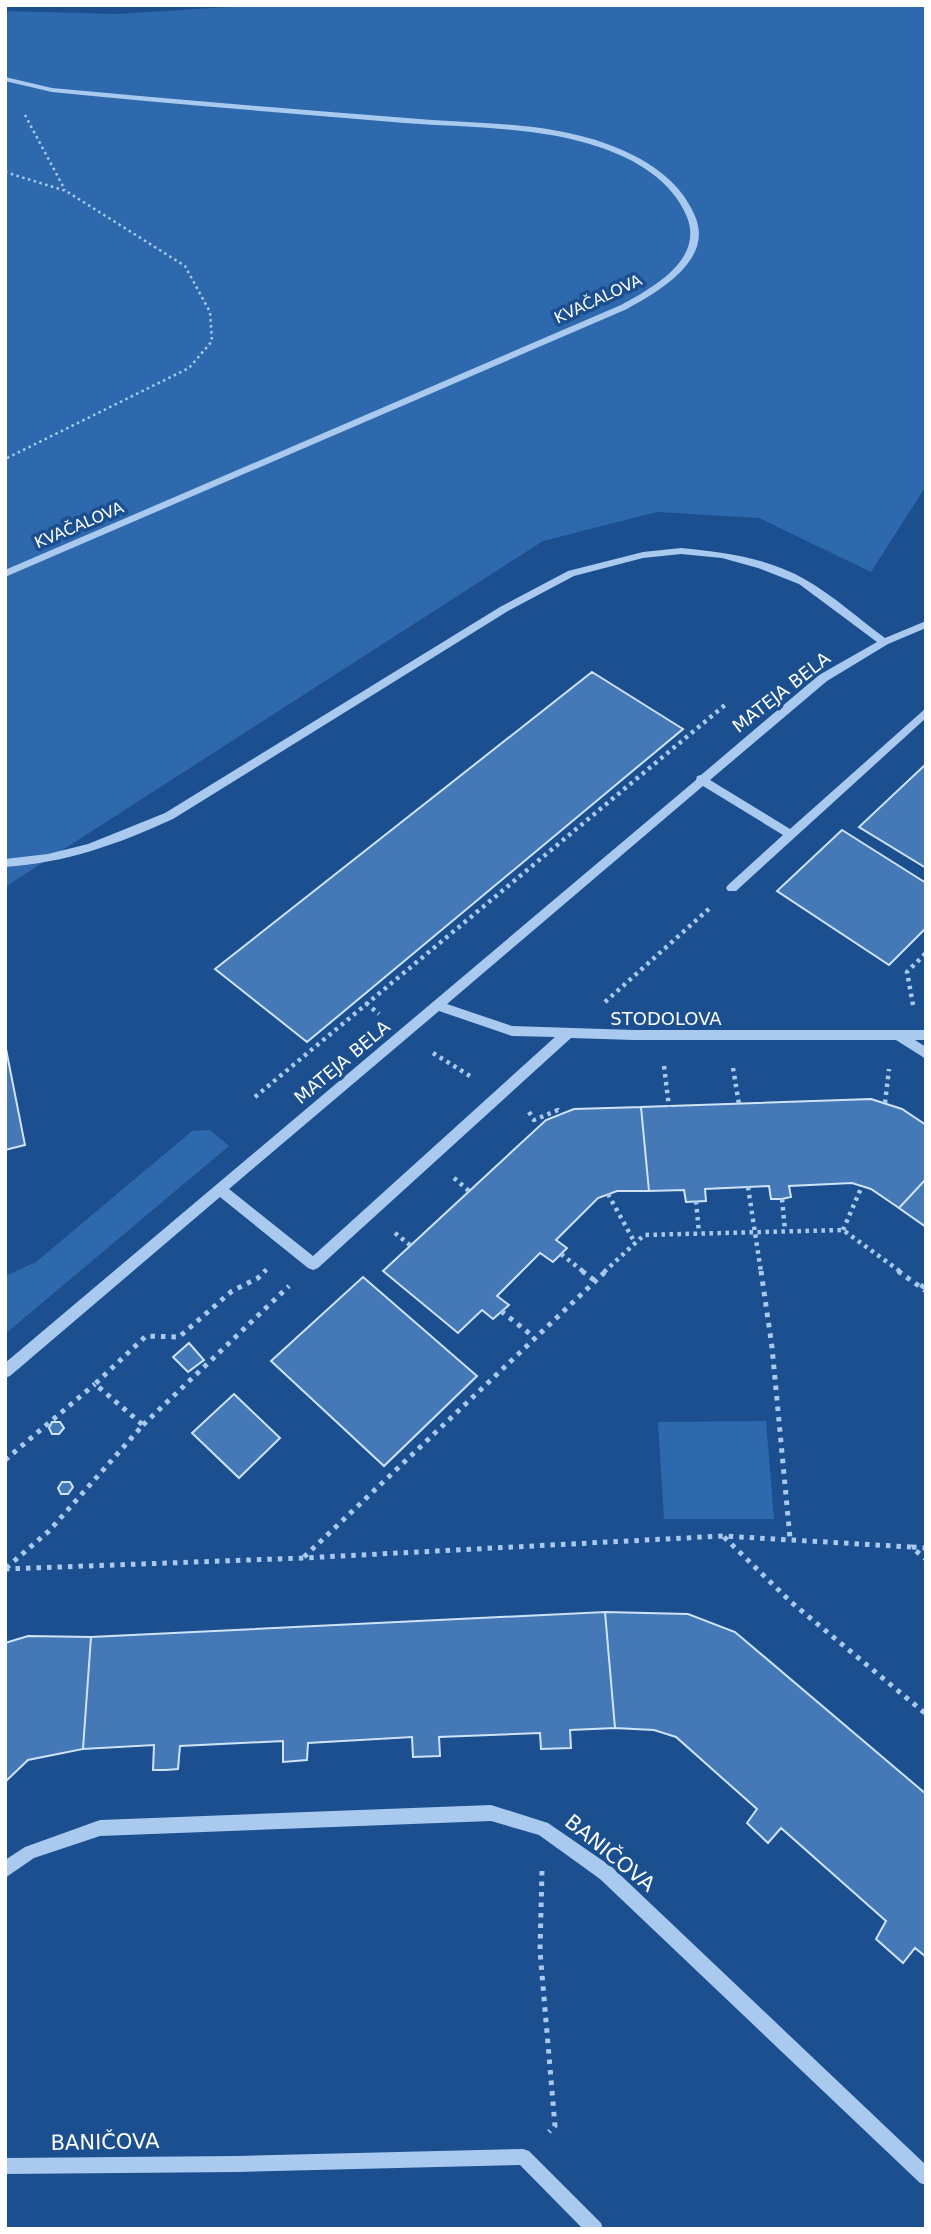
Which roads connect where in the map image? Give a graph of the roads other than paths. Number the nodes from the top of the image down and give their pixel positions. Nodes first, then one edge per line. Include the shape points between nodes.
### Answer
1 (5, 79) edge
2 (5, 574) edge
3 (926, 624) edge
4 (884, 642) junction
5 (926, 712) edge
6 (701, 779) junction
7 (792, 835) junction
8 (5, 863) edge
9 (732, 888) road end
10 (436, 1005) junction
11 (567, 1034) junction
12 (926, 1035) edge
13 (900, 1036) junction
14 (926, 1054) edge
15 (220, 1189) junction
16 (5, 1372) edge
17 (5, 1870) edge
18 (5, 2166) edge
19 (926, 2177) edge
20 (595, 2229) edge

1 - 2 street, KVAČALOVA via 80,93 502,128 579,140 624,154 654,171 681,197 696,229 694,246 684,263 651,293 624,307
3 - 4 street, MATEJA BELA
4 - 6 street, MATEJA BELA via 823,678
4 - 8 street via 802,582 722,555 681,551 571,573 504,609 169,816 78,853
5 - 7 street
6 - 7 street
6 - 10 street, MATEJA BELA
7 - 9 street
10 - 11 street, STODOLOVA via 512,1031
10 - 15 street, MATEJA BELA
11 - 13 street, STODOLOVA
11 - 15 street via 313,1264
12 - 13 street, STODOLOVA
13 - 14 street
15 - 16 street, MATEJA BELA
17 - 19 street, BANIČOVA via 30,1852 100,1828 491,1813 543,1828 606,1874
18 - 20 street, BANIČOVA via 523,2157

